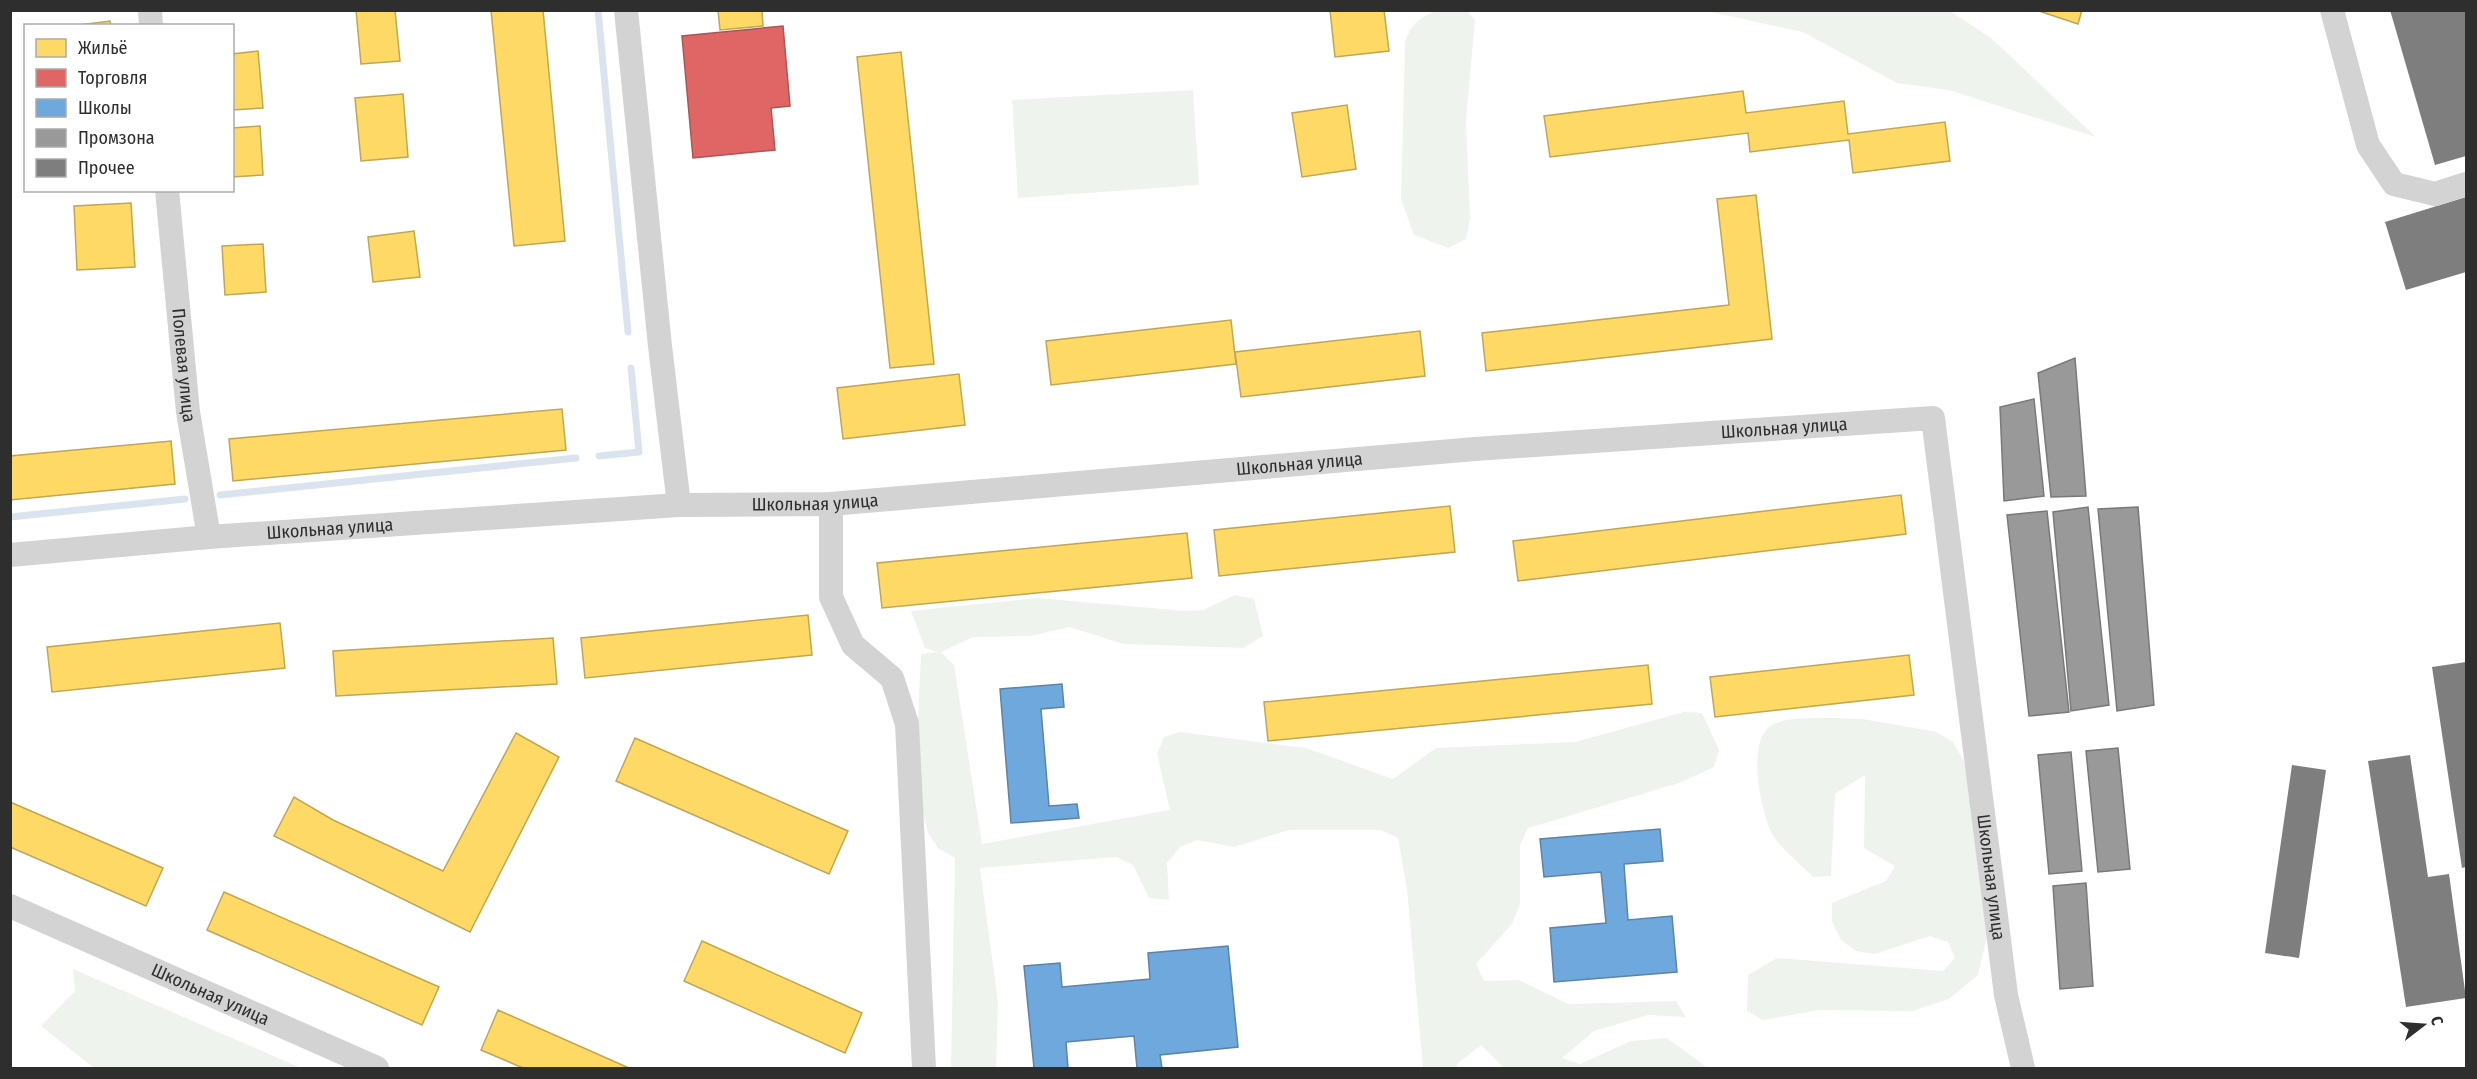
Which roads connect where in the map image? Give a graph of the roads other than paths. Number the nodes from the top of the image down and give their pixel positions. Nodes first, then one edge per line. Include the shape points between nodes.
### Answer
1 (626, 10) edge
2 (2332, 10) edge
3 (2466, 184) edge
4 (167, 192) edge
5 (831, 504) junction
6 (680, 505) junction
7 (209, 537) junction
8 (10, 555) edge
9 (10, 906) edge
10 (377, 1068) edge
11 (924, 1068) edge
12 (2023, 1068) edge

1 - 6 street
2 - 3 street via 2368,145 2394,184 2435,194
4 - 7 street, Полевая улица via 188,412
5 - 6 street, Школьная улица
5 - 11 street via 831,597 853,645 892,678 907,724
5 - 12 street, Школьная улица via 1475,449 1933,418 2006,995
6 - 7 street, Школьная улица
7 - 8 street, Школьная улица
9 - 10 street, Школьная улица

